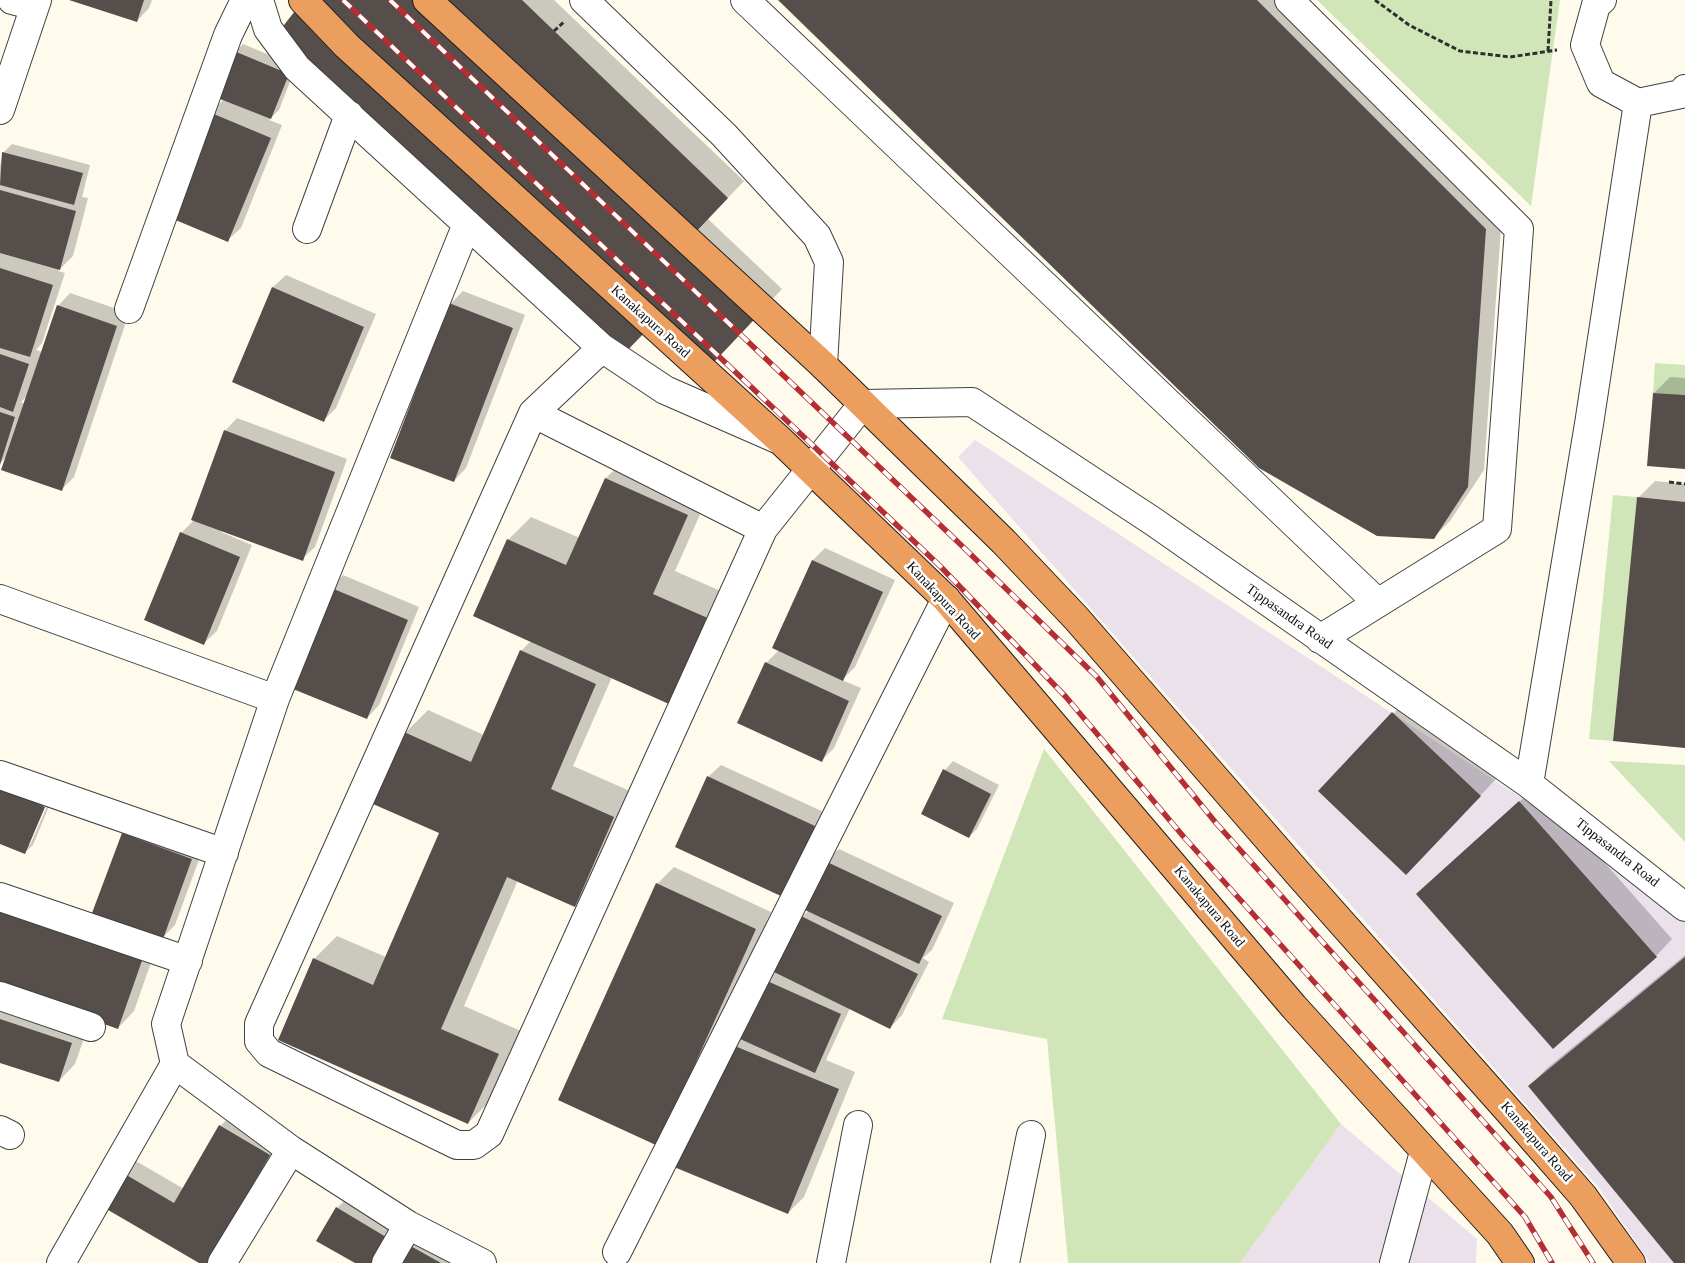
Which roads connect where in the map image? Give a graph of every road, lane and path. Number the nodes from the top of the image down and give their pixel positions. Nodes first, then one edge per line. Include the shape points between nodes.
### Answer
1 (245, 0) edge
2 (259, 0) edge
3 (304, 0) edge
4 (426, 0) edge
5 (745, 0) edge
6 (1289, 0) edge
7 (1375, 0) edge
8 (1551, 0) edge
9 (28, 2) edge
10 (1597, 2) edge
11 (576, 9) edge
12 (554, 31) dead end
13 (1685, 89) edge
14 (1638, 104) junction
15 (0, 110) edge
16 (349, 115) junction
17 (467, 224) junction
18 (307, 229) dead end
19 (129, 309) dead end
20 (602, 348) junction
21 (823, 365) junction
22 (863, 404) junction
23 (533, 413) junction
24 (781, 441) junction
25 (810, 468) junction
26 (1669, 482) dead end
27 (1685, 484) edge
28 (763, 529) junction
29 (0, 599) edge
30 (946, 600) junction
31 (1378, 603) junction
32 (1320, 639) junction
33 (275, 699) junction
34 (0, 775) edge
35 (1529, 784) junction
36 (224, 853) junction
37 (0, 897) edge
38 (1685, 906) edge
39 (188, 961) junction
40 (0, 996) edge
41 (91, 1027) dead end
42 (175, 1064) junction
43 (858, 1125) dead end
44 (1031, 1135) dead end
45 (291, 1150) junction
46 (1424, 1152) junction
47 (408, 1225) junction
48 (617, 1252) dead end
49 (61, 1263) edge
50 (222, 1263) edge
51 (386, 1263) edge
52 (482, 1263) edge
53 (831, 1263) edge
54 (1005, 1263) edge
55 (1394, 1263) edge
56 (1520, 1263) edge
57 (1631, 1263) edge

1 - 19 street via 228,35
2 - 16 street via 268,29 297,68
3 - 24 highway, Kanakapura Road via 347,46
4 - 21 highway, Kanakapura Road
5 - 31 street
6 - 31 street via 1519,230 1497,528
7 - 8 path via 1409,25 1460,51 1510,57 1548,51
9 - 15 street
10 - 14 street via 1585,45 1601,83
11 - 12 path
11 - 21 street via 724,135 816,236 829,262
13 - 14 street via 1681,94
14 - 35 street via 1590,424
16 - 17 street
16 - 18 street
17 - 20 street
17 - 33 street
20 - 23 street
20 - 24 street via 665,390
21 - 22 highway, Kanakapura Road
22 - 25 street
22 - 32 street, Tippasandra Road via 972,402 1154,522
22 - 57 highway, Kanakapura Road via 1004,542 1076,618 1522,1124 1583,1196
23 - 28 street
23 - 28 street via 259,1024 259,1040 268,1053 457,1145 474,1145 489,1134
24 - 25 highway, Kanakapura Road
25 - 28 street
25 - 30 highway, Kanakapura Road
26 - 27 path
29 - 33 street
30 - 46 highway, Kanakapura Road via 1294,1006
30 - 48 street
31 - 32 street
32 - 35 street, Tippasandra Road
33 - 36 street
34 - 36 street
35 - 38 street, Tippasandra Road
36 - 39 street
37 - 39 street
39 - 42 street via 166,1024
40 - 41 street
42 - 45 street
42 - 49 street
43 - 53 street
44 - 54 street
45 - 47 street
45 - 50 street
46 - 55 street
46 - 56 highway, Kanakapura Road via 1500,1234
47 - 51 street
47 - 52 street

